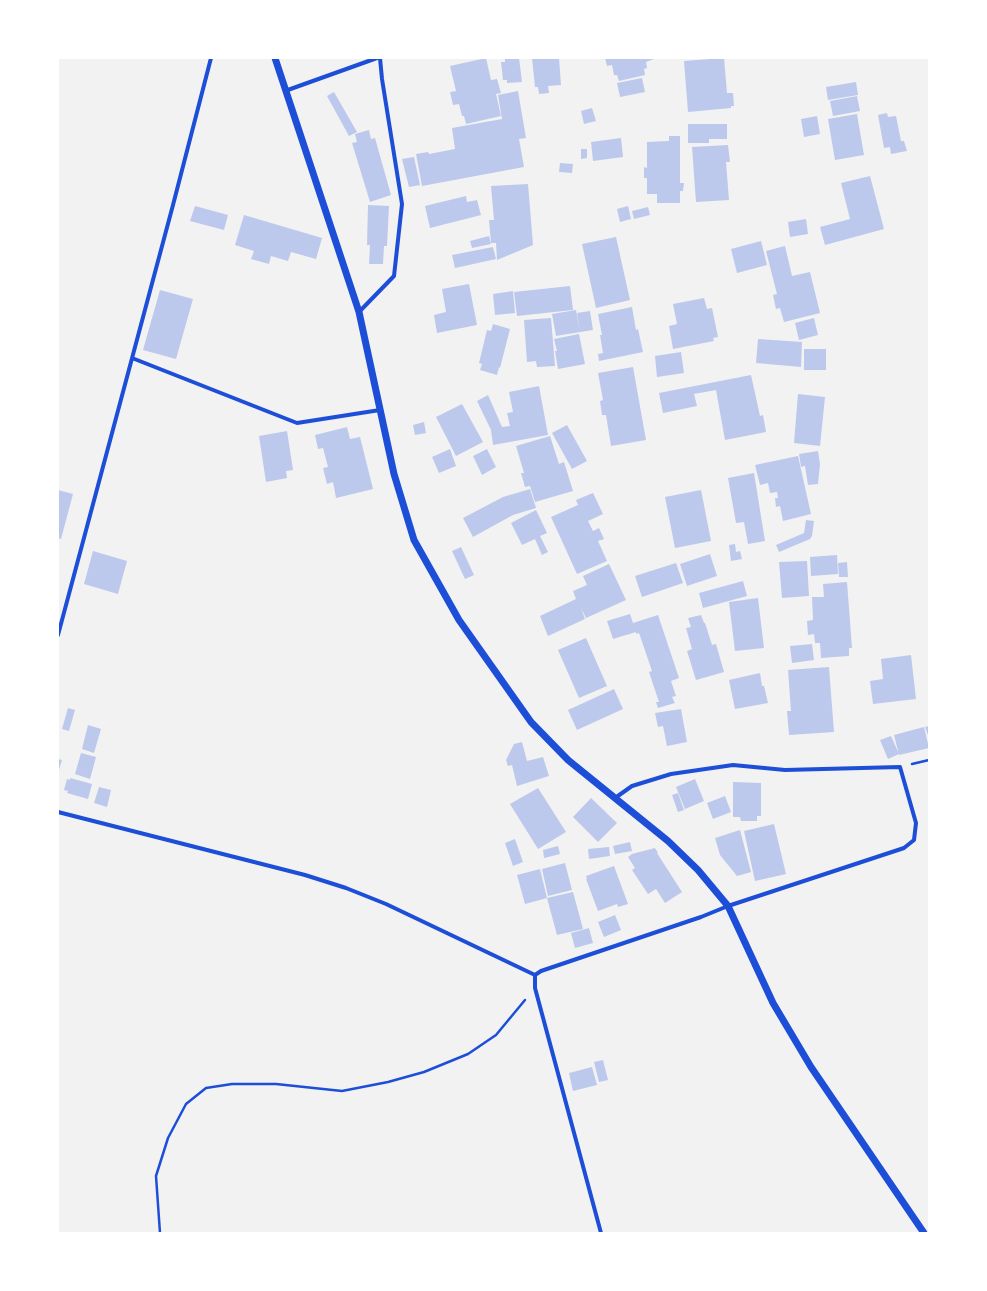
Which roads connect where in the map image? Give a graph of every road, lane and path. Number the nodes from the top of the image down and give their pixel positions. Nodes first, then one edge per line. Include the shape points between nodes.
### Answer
1 (211, 58) edge
2 (274, 58) edge
3 (377, 58) edge
4 (380, 58) edge
5 (284, 91) junction
6 (359, 312) junction
7 (132, 358) junction
8 (380, 410) junction
9 (58, 635) edge
10 (614, 799) junction
11 (58, 812) edge
12 (728, 906) junction
13 (535, 975) junction
14 (535, 988) junction
15 (160, 1233) edge
16 (601, 1233) edge
17 (924, 1233) edge

1 - 7 street
2 - 5 street
3 - 5 street
4 - 6 street via 402,204 394,276
5 - 6 street
6 - 8 street
7 - 8 street via 297,423
7 - 9 street
8 - 10 street via 394,474 414,540 459,620 531,722 568,760
10 - 12 street via 668,840 698,870
10 - 12 street via 632,786 671,774 733,765 784,770 900,767 916,823 914,840 904,848
11 - 13 street via 346,888 386,904
12 - 13 street via 701,918
12 - 17 street via 774,1003 811,1067
13 - 14 street
14 - 15 path via 496,1035 468,1054 424,1072 342,1091 276,1084 232,1084 206,1088 186,1104 168,1138 156,1176
14 - 16 street

